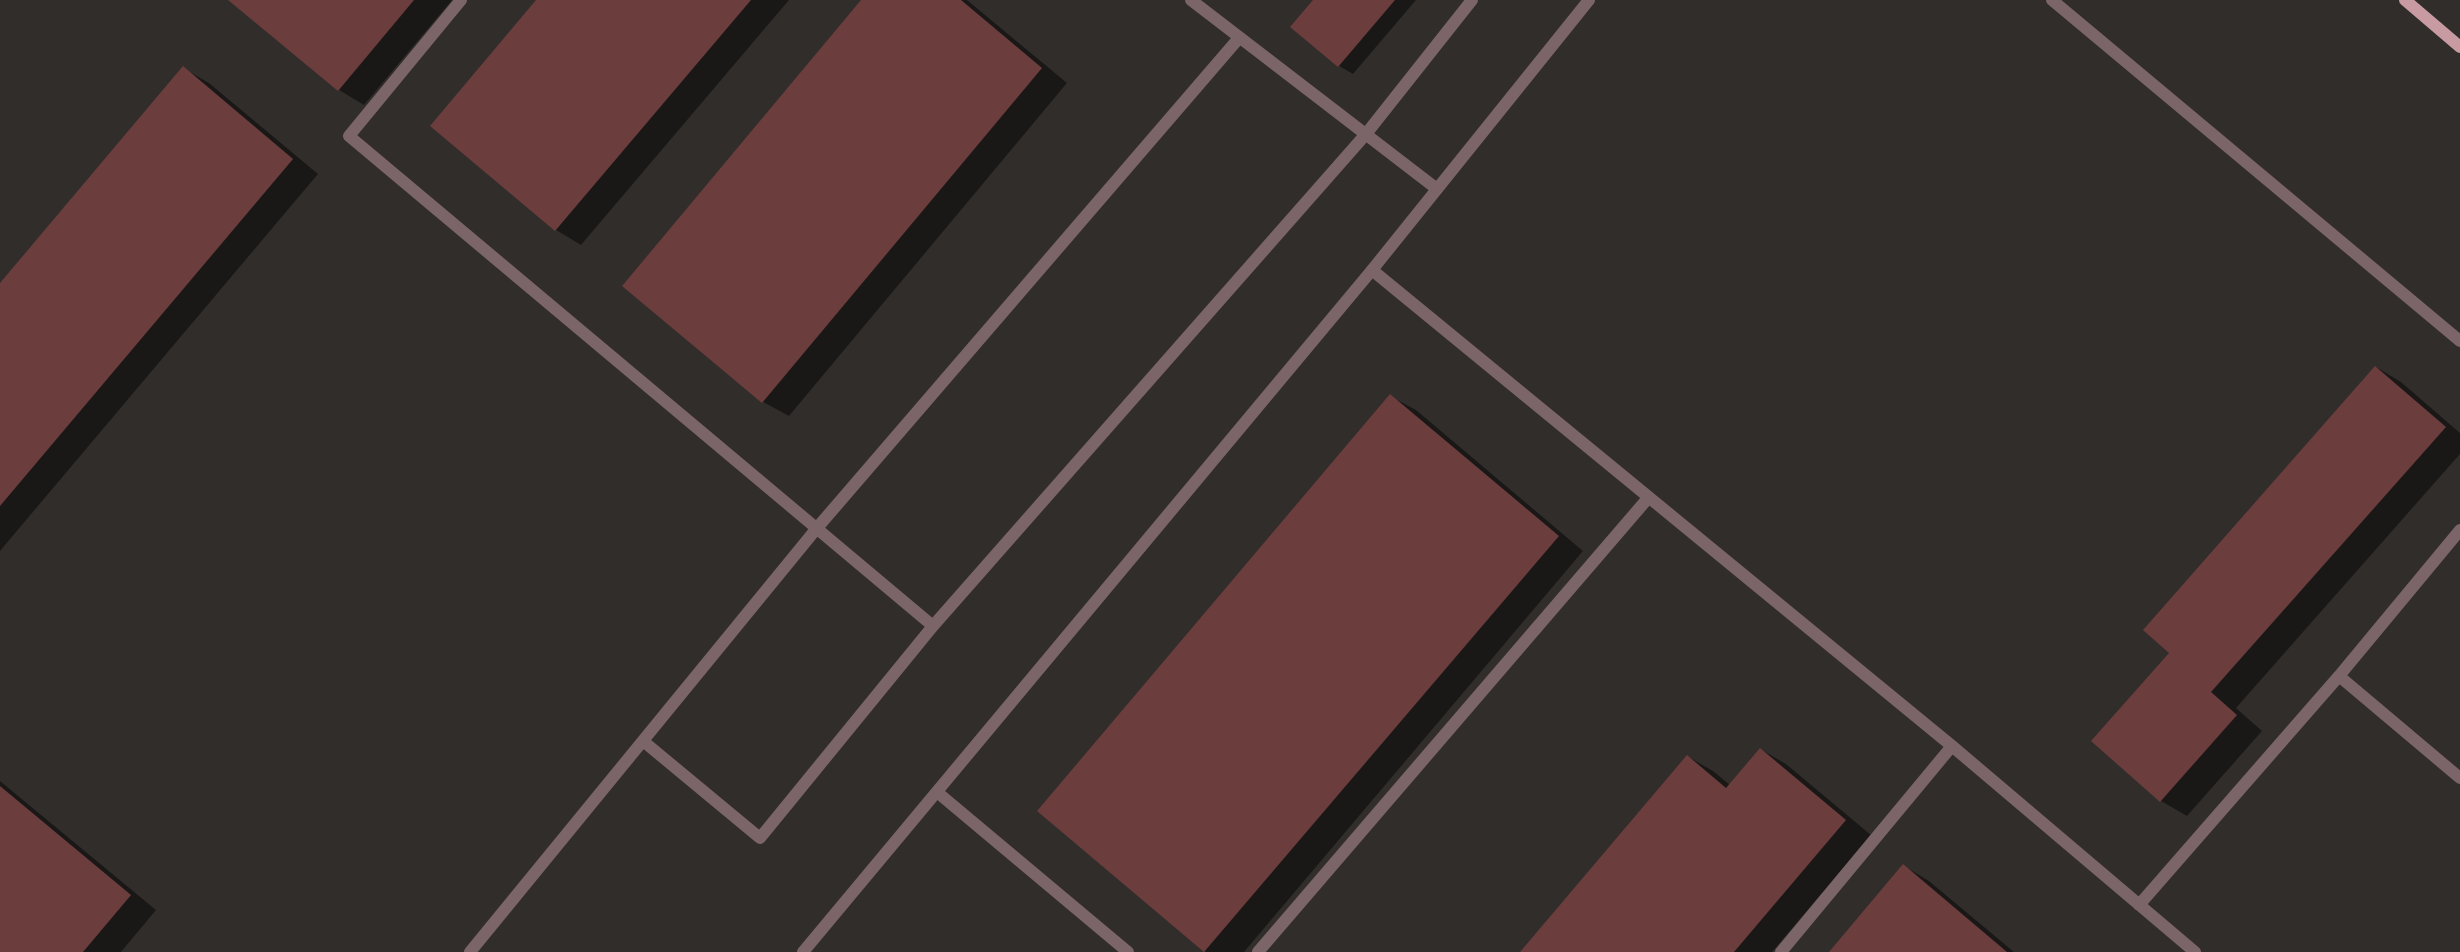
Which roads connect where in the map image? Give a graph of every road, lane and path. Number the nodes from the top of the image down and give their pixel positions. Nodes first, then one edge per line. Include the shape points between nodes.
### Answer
1 (461, 0) edge
2 (1191, 0) edge
3 (1472, 0) edge
4 (1589, 0) edge
5 (2052, 0) edge
6 (2404, 0) edge
7 (1239, 38) junction
8 (2460, 47) edge
9 (1366, 134) junction
10 (1437, 189) junction
11 (1372, 270) junction
12 (2460, 341) edge
13 (1649, 497) junction
14 (817, 528) junction
15 (2460, 530) edge
16 (933, 626) junction
17 (2339, 676) junction
18 (643, 740) junction
19 (1952, 746) junction
20 (2460, 778) edge
21 (937, 792) junction
22 (2139, 905) junction
23 (470, 952) edge
24 (803, 952) edge
25 (1128, 952) edge
26 (1258, 952) edge
27 (1781, 952) edge
28 (2196, 952) edge

1 - 14 street via 349,136
2 - 7 street
3 - 9 street
4 - 10 street
5 - 12 street
6 - 8 main road
7 - 9 street
7 - 14 street
9 - 10 street
9 - 16 street
10 - 11 street
11 - 13 street
11 - 21 street
13 - 19 street
13 - 26 street
14 - 16 street
14 - 18 street
15 - 17 street
16 - 18 street via 760,838
17 - 20 street
17 - 22 street
18 - 23 street
19 - 22 street
19 - 27 street
21 - 24 street
21 - 25 street
22 - 28 street

